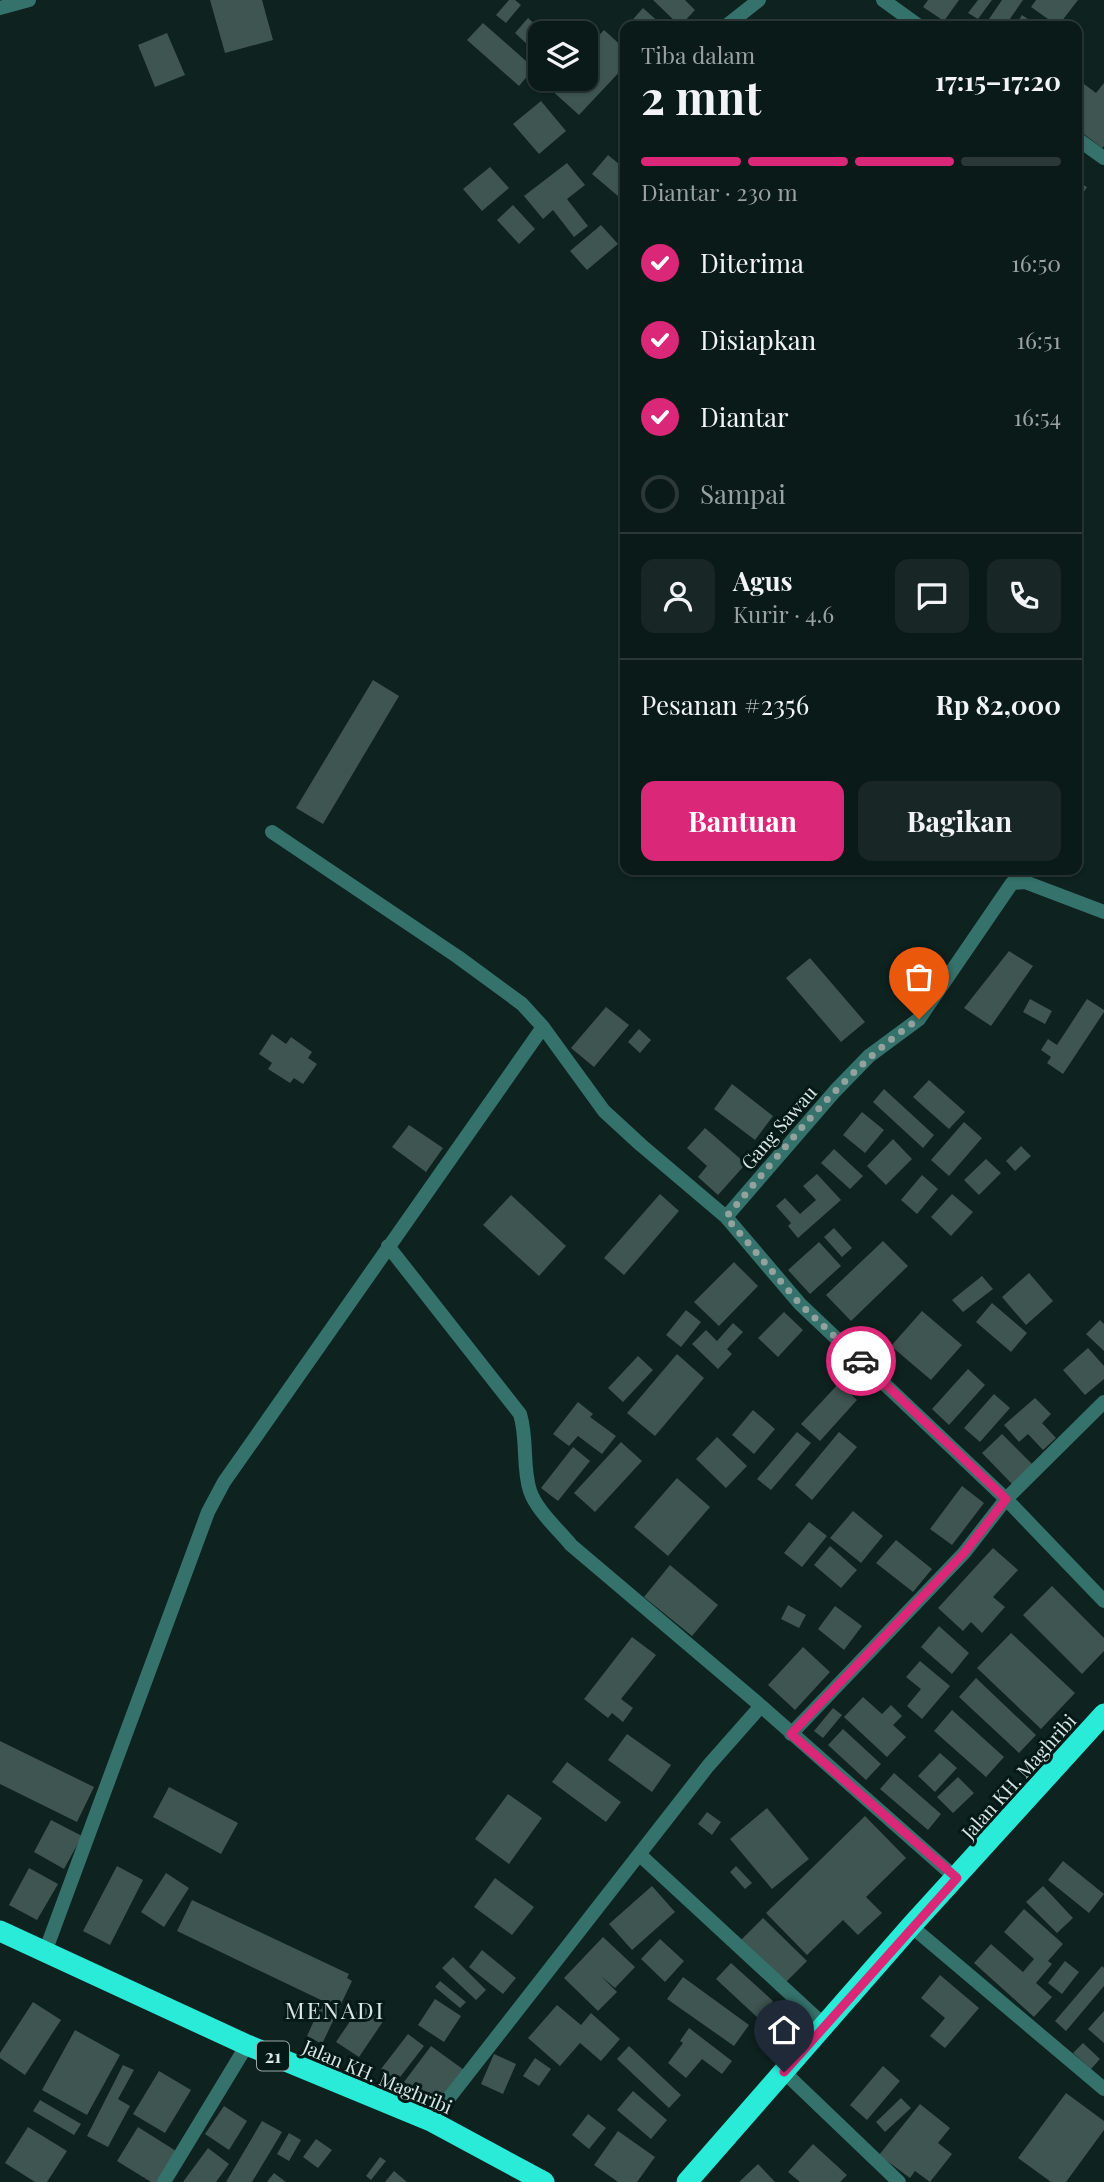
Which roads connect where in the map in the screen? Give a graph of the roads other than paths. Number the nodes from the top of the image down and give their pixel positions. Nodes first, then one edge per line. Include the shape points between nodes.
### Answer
1 (29, 0) edge
2 (759, 0) edge
3 (883, 0) edge
4 (0, 8) edge
5 (732, 21) edge
6 (912, 21) edge
7 (1082, 142) edge
8 (1104, 158) edge
9 (272, 832) dead end
10 (1104, 912) edge
11 (543, 1027) junction
12 (726, 1217) junction
13 (388, 1246) junction
14 (1104, 1402) edge
15 (1006, 1499) junction
16 (1104, 1601) edge
17 (761, 1706) junction
18 (1104, 1714) edge
19 (791, 1734) junction
20 (640, 1855) junction
21 (957, 1878) junction
22 (911, 1926) junction
23 (0, 1931) edge
24 (45, 1952) junction
25 (825, 2026) junction
26 (247, 2045) junction
27 (784, 2072) junction
28 (1104, 2089) edge
29 (431, 2121) junction
30 (164, 2182) edge
31 (544, 2182) edge
32 (687, 2182) edge
33 (899, 2182) edge

1 - 4 street
2 - 5 street
3 - 6 street
7 - 8 street
9 - 11 street via 458,957 522,1004
10 - 12 street, Gang Sawau via 1025,882 1012,884 919,1019 861,1065
11 - 12 street via 604,1111
11 - 13 street
12 - 15 street via 800,1304
13 - 17 street via 520,1414 526,1431 527,1482 551,1522 571,1545
13 - 24 street via 224,1482 208,1512
14 - 15 street
15 - 16 street
15 - 19 street via 964,1553
17 - 19 street
17 - 20 street
18 - 21 highway, Jalan KH. Maghribi
19 - 21 street
20 - 25 street
20 - 29 street
21 - 22 highway, Jalan KH. Maghribi
22 - 25 highway, Jalan KH. Maghribi
22 - 28 street
23 - 24 highway, Jalan KH. Maghribi / 21
24 - 26 highway, Jalan KH. Maghribi / 21
25 - 27 highway, Jalan KH. Maghribi
26 - 29 highway, Jalan KH. Maghribi / 21
26 - 30 street
27 - 32 highway, Jalan KH. Maghribi
27 - 33 street
29 - 31 highway, Jalan KH. Maghribi / 21

